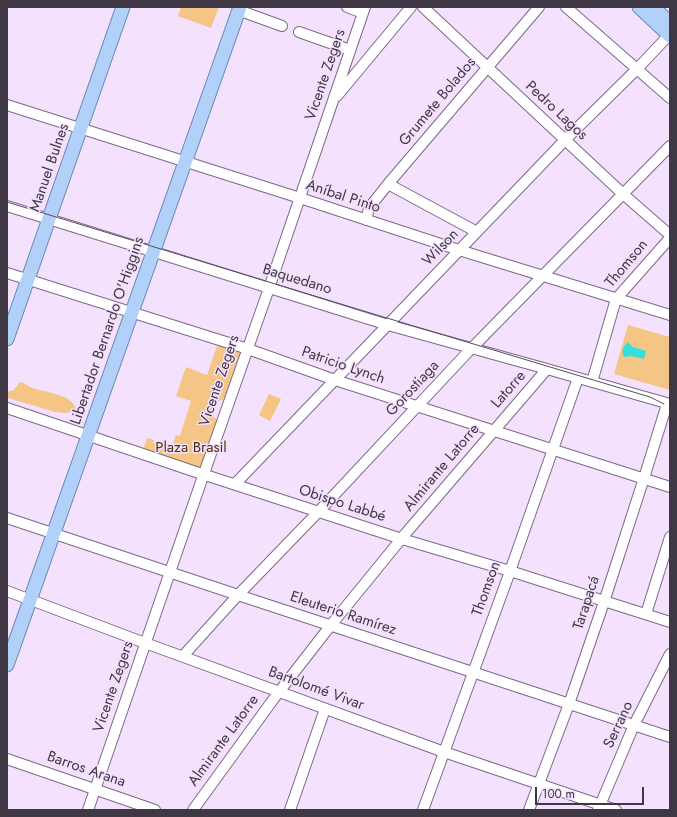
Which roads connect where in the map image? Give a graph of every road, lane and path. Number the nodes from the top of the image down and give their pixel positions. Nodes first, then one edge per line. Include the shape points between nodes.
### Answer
1 (123, 7) edge
2 (347, 7) edge
3 (411, 7) edge
4 (423, 7) edge
5 (539, 7) edge
6 (566, 7) edge
7 (639, 7) edge
8 (653, 7) edge
9 (239, 9) edge
10 (364, 10) edge
11 (282, 26) dead end
12 (299, 32) dead end
13 (670, 32) edge
14 (350, 50) junction
15 (488, 67) junction
16 (637, 69) junction
17 (670, 98) edge
18 (333, 101) junction
19 (7, 105) edge
20 (81, 128) junction
21 (565, 140) junction
22 (670, 146) edge
23 (185, 162) junction
24 (388, 184) junction
25 (623, 194) junction
26 (300, 198) junction
27 (7, 206) edge
28 (49, 220) junction
29 (366, 220) junction
30 (477, 232) junction
31 (670, 236) edge
32 (459, 250) junction
33 (153, 252) junction
34 (7, 273) edge
35 (543, 276) junction
36 (28, 280) junction
37 (269, 287) junction
38 (616, 298) junction
39 (132, 312) junction
40 (670, 315) edge
41 (388, 324) junction
42 (7, 339) edge
43 (472, 348) junction
44 (248, 349) junction
45 (547, 369) junction
46 (578, 378) junction
47 (335, 380) junction
48 (592, 382) junction
49 (669, 404) edge
50 (417, 406) junction
51 (7, 408) edge
52 (493, 430) junction
53 (88, 435) junction
54 (553, 449) junction
55 (204, 474) junction
56 (644, 478) junction
57 (235, 484) junction
58 (670, 487) edge
59 (318, 512) junction
60 (7, 518) edge
61 (54, 534) junction
62 (670, 537) edge
63 (402, 539) junction
64 (510, 571) junction
65 (170, 572) junction
66 (7, 591) edge
67 (238, 595) junction
68 (30, 600) junction
69 (604, 602) junction
70 (646, 614) junction
71 (670, 622) edge
72 (330, 625) junction
73 (145, 643) junction
74 (670, 654) edge
75 (183, 656) junction
76 (7, 665) edge
77 (473, 673) junction
78 (279, 692) junction
79 (569, 704) junction
80 (325, 709) junction
81 (634, 725) junction
82 (670, 737) edge
83 (444, 752) junction
84 (7, 759) edge
85 (539, 783) junction
86 (95, 789) junction
87 (599, 807) edge
88 (88, 810) edge
89 (155, 810) edge
90 (193, 810) edge
91 (290, 810) edge
92 (422, 810) edge
93 (529, 810) edge
94 (616, 810) edge

1 - 20 main road, Manuel Bulnes
2 - 10 street
3 - 18 street
4 - 15 street, Pedro Lagos
5 - 15 street, Grumete Bolados
6 - 16 street
7 - 13 main road
8 - 13 main road
9 - 11 street
9 - 23 main road, Libertador Bernardo O'Higgins
10 - 14 street, Vicente Zegers
12 - 14 street
13 - 16 street, Wilson
14 - 18 street, Vicente Zegers
15 - 21 street, Pedro Lagos
15 - 24 street, Grumete Bolados
16 - 17 street
16 - 21 street, Wilson
18 - 26 street, Vicente Zegers
19 - 20 street, Aníbal Pinto
20 - 23 street, Aníbal Pinto
20 - 28 main road, Manuel Bulnes
21 - 25 street, Pedro Lagos
21 - 30 street, Wilson
22 - 25 street, Gorostiaga
23 - 26 street, Aníbal Pinto
23 - 33 main road, Libertador Bernardo O'Higgins
24 - 29 street, Grumete Bolados via 369,208
24 - 30 street
25 - 31 street, Pedro Lagos
25 - 35 street, Gorostiaga
26 - 29 street, Aníbal Pinto
26 - 37 street, Vicente Zegers
27 - 28 street, Baquedano
28 - 33 street, Baquedano
28 - 36 main road, Manuel Bulnes
29 - 32 street, Aníbal Pinto
30 - 32 street, Wilson
31 - 38 street, Thomson
32 - 35 street, Aníbal Pinto
32 - 41 street, Wilson
33 - 37 street, Baquedano
33 - 39 main road, Libertador Bernardo O'Higgins
34 - 36 street, Patricio Lynch
35 - 38 street, Aníbal Pinto
35 - 43 street, Gorostiaga
36 - 39 street, Patricio Lynch
36 - 42 main road, Manuel Bulnes
37 - 41 street, Baquedano
37 - 44 street, Vicente Zegers
38 - 40 street, Aníbal Pinto
38 - 48 street, Thomson
39 - 44 street, Patricio Lynch
39 - 53 main road, Libertador Bernardo O'Higgins
41 - 43 street, Baquedano
41 - 47 street, Wilson
43 - 45 street, Baquedano
43 - 50 street, Gorostiaga
44 - 47 street, Patricio Lynch
44 - 55 street, Vicente Zegers
45 - 46 street, Baquedano
45 - 52 street, Latorre
46 - 48 street, Baquedano
46 - 54 street, Thomson
47 - 50 street, Patricio Lynch
47 - 57 street, Wilson
48 - 49 street, Baquedano
49 - 56 street, Tarapacá
50 - 52 street, Patricio Lynch
50 - 59 street, Gorostiaga
51 - 53 street, Obispo Labbé
52 - 54 street, Patricio Lynch
52 - 63 street, Almirante Latorre
53 - 55 street, Obispo Labbé
53 - 61 main road, Libertador Bernardo O'Higgins
54 - 56 street, Patricio Lynch
54 - 64 street, Thomson
55 - 57 street, Obispo Labbé
55 - 65 street, Vicente Zegers
56 - 58 street, Patricio Lynch
56 - 69 street, Tarapacá
57 - 59 street, Obispo Labbé
59 - 63 street, Obispo Labbé
59 - 67 street, Gorostiaga
60 - 61 street, Eleuterio Ramírez
61 - 65 street, Eleuterio Ramírez
61 - 68 main road, Libertador Bernardo O'Higgins
62 - 70 street
63 - 64 street, Obispo Labbé
63 - 72 street, Almirante Latorre
64 - 69 street, Obispo Labbé
64 - 77 street, Thomson
65 - 67 street, Eleuterio Ramírez
65 - 73 street, Vicente Zegers
66 - 68 street, Bartolomé Vivar
67 - 72 street, Eleuterio Ramírez
67 - 75 street, Gorostiaga
68 - 73 street, Bartolomé Vivar
68 - 76 main road, Libertador Bernardo O'Higgins
69 - 70 street, Obispo Labbé
69 - 79 street, Tarapacá
70 - 71 street, Obispo Labbé
72 - 77 street, Eleuterio Ramírez
72 - 78 street, Almirante Latorre
73 - 75 street, Bartolomé Vivar
73 - 86 street, Vicente Zegers
74 - 81 street, Serrano
75 - 78 street, Bartolomé Vivar
77 - 79 street, Eleuterio Ramírez
77 - 83 street, Thomson
78 - 80 street, Bartolomé Vivar
78 - 90 street, Almirante Latorre
79 - 81 street, Eleuterio Ramírez
79 - 85 street, Tarapacá
80 - 83 street, Bartolomé Vivar
80 - 91 street
81 - 82 street, Eleuterio Ramírez
81 - 87 street, Serrano
83 - 85 street, Bartolomé Vivar
83 - 92 street, Thomson
84 - 86 street, Barros Arana
85 - 87 street, Bartolomé Vivar
85 - 93 street, Tarapacá
86 - 88 street, Vicente Zegers
86 - 89 street, Barros Arana
87 - 94 street, Bartolomé Vivar

